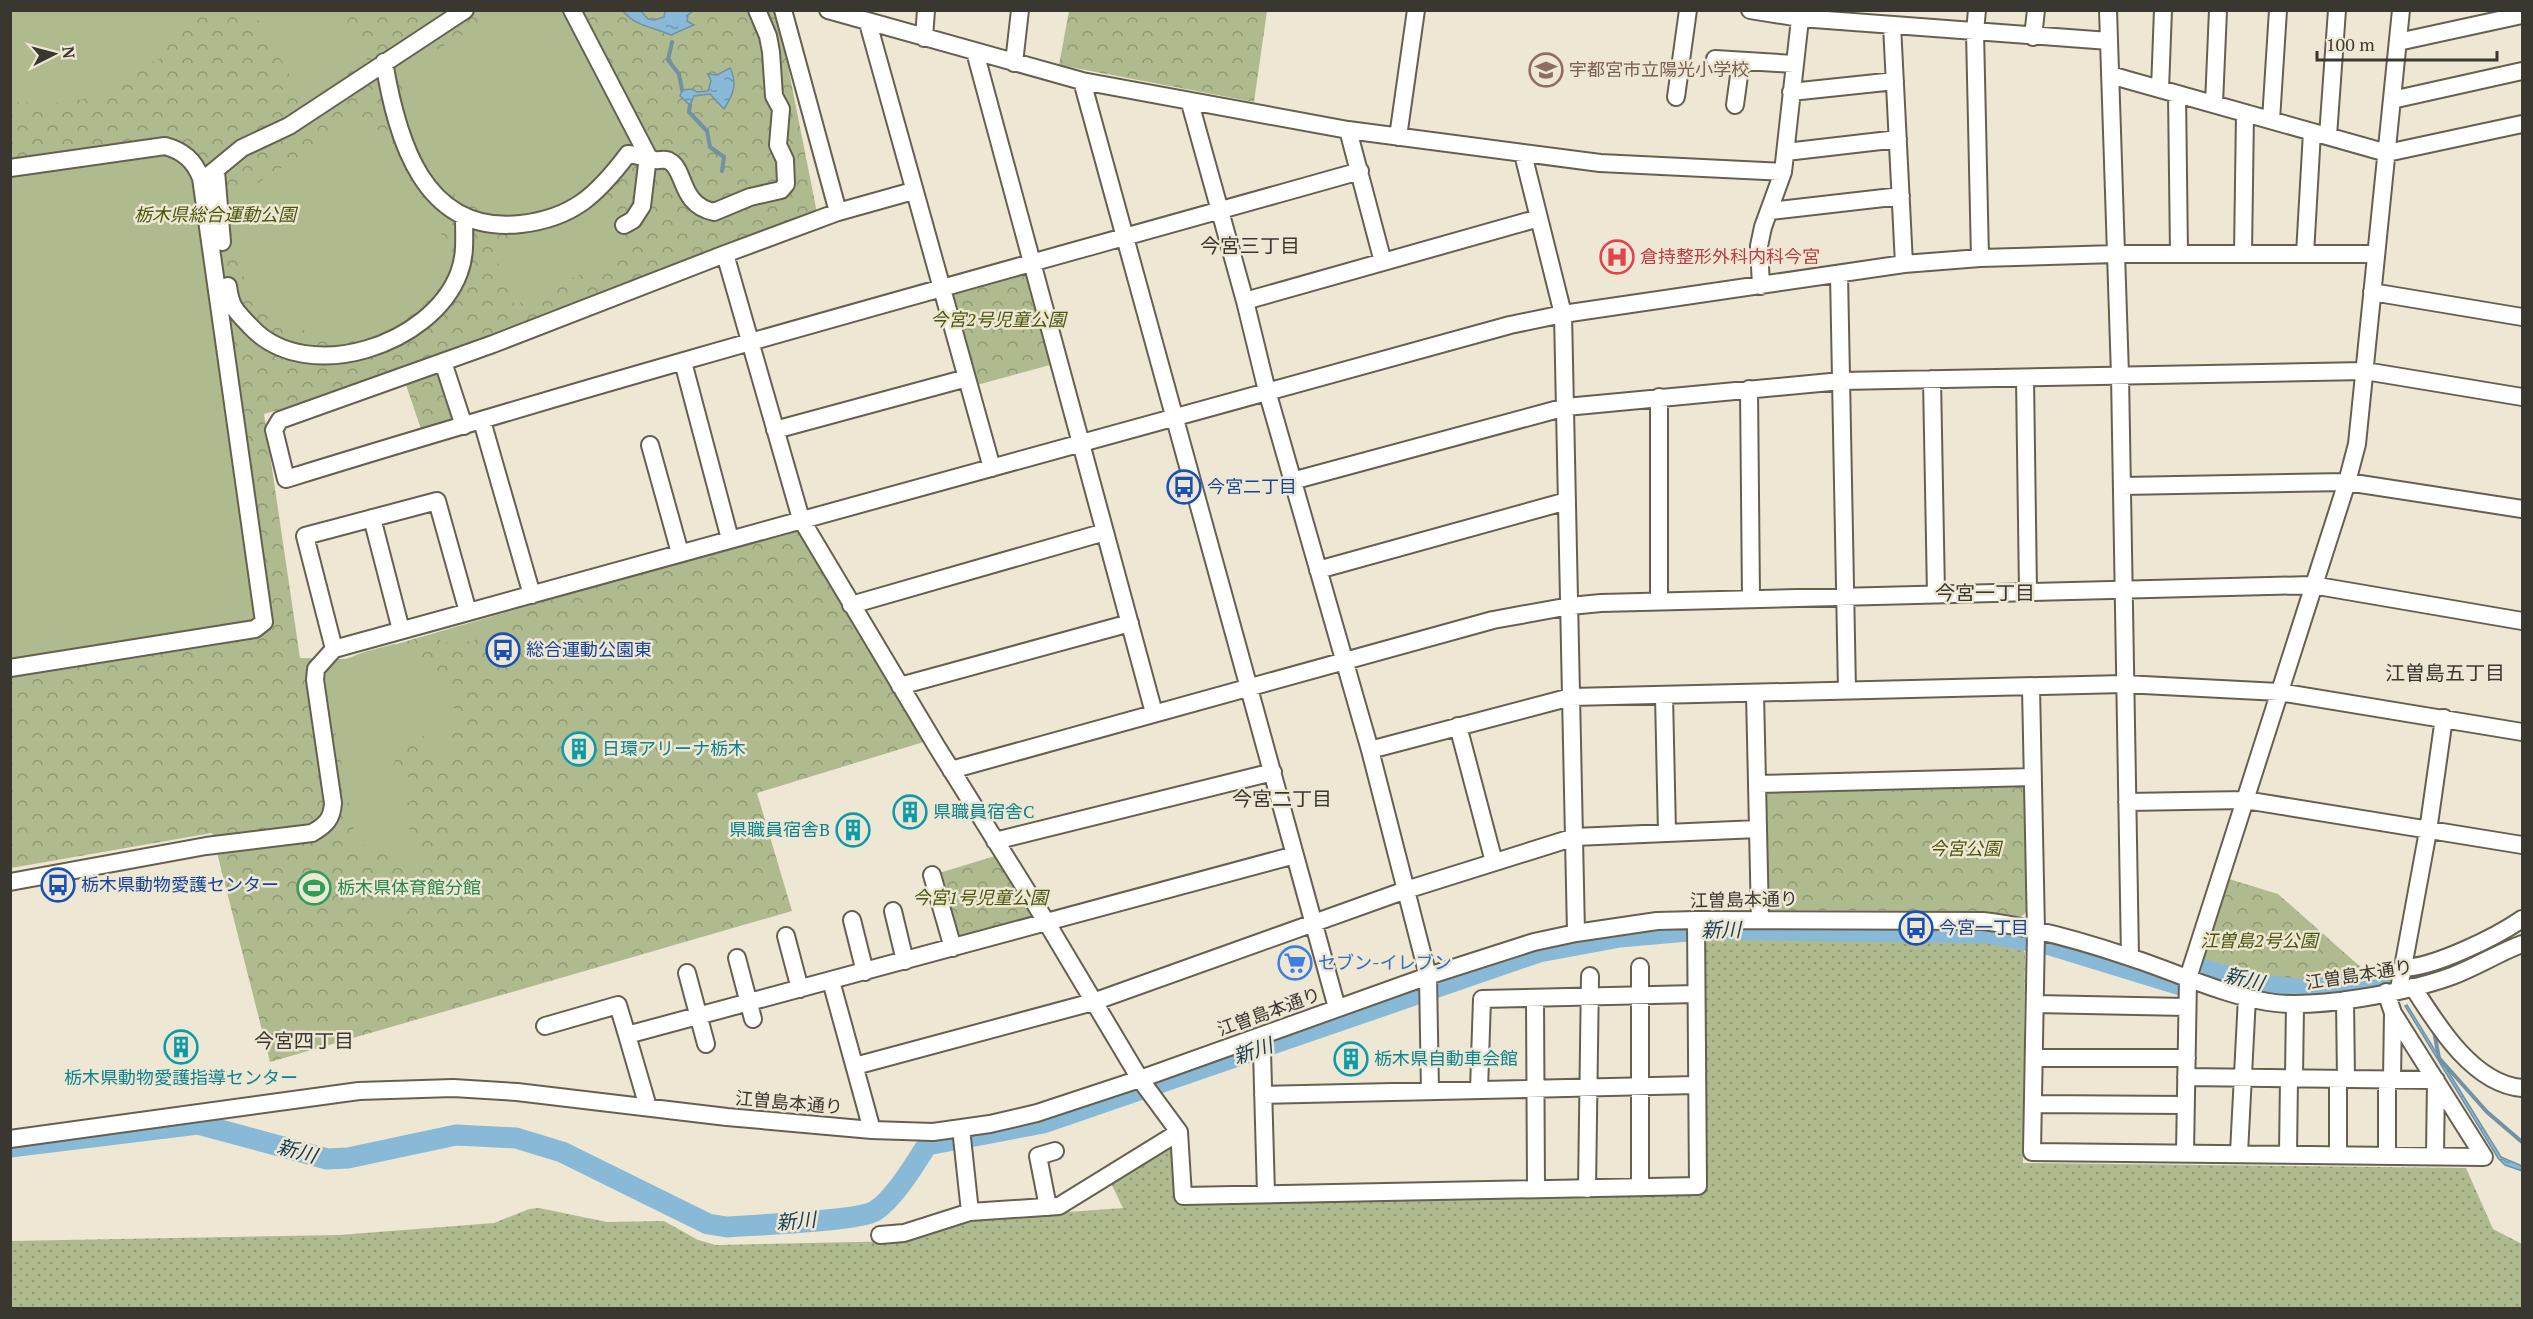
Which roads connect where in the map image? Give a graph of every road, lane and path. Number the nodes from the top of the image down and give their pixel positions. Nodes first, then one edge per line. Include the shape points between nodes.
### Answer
1 (465, 10) edge
2 (572, 10) edge
3 (757, 10) edge
4 (783, 10) edge
5 (926, 10) edge
6 (1020, 10) edge
7 (1416, 10) edge
8 (1688, 10) edge
9 (1750, 10) edge
10 (1918, 10) edge
11 (1977, 10) edge
12 (2036, 10) edge
13 (2108, 10) edge
14 (2163, 10) edge
15 (2218, 10) edge
16 (2278, 10) edge
17 (2337, 10) edge
18 (2401, 10) edge
19 (833, 11) edge
20 (1800, 14) edge
21 (2523, 15) edge
22 (1858, 17) edge
23 (868, 23) junction
24 (1892, 25) junction
25 (1916, 28) junction
26 (1975, 32) junction
27 (2033, 37) junction
28 (924, 38) junction
29 (2109, 41) junction
30 (2398, 42) junction
31 (975, 52) junction
32 (1715, 59) dead end
33 (1741, 61) junction
34 (384, 62) junction
35 (1014, 63) junction
36 (1794, 64) junction
37 (2523, 71) edge
38 (2110, 75) junction
39 (1082, 81) junction
40 (1895, 81) junction
41 (2160, 89) junction
42 (1791, 92) junction
43 (2177, 94) junction
44 (1676, 97) dead end
45 (2392, 100) junction
46 (1190, 103) junction
47 (2214, 104) junction
48 (1735, 105) dead end
49 (2245, 113) junction
50 (2271, 120) junction
51 (2523, 124) edge
52 (1348, 130) junction
53 (2320, 134) junction
54 (1398, 137) junction
55 (1898, 139) junction
56 (1786, 152) junction
57 (2387, 153) junction
58 (1523, 154) junction
59 (648, 156) junction
60 (10, 168) edge
61 (1360, 171) junction
62 (1783, 172) junction
63 (208, 174) junction
64 (913, 191) junction
65 (1901, 196) junction
66 (1220, 211) junction
67 (1770, 211) junction
68 (838, 212) junction
69 (464, 218) junction
70 (1539, 218) junction
71 (624, 225) dead end
72 (1125, 238) junction
73 (725, 254) junction
74 (2116, 254) junction
75 (2179, 254) junction
76 (2243, 254) junction
77 (2305, 254) junction
78 (2376, 254) junction
79 (1980, 258) junction
80 (1383, 262) junction
81 (1032, 263) junction
82 (1904, 264) junction
83 (1839, 274) junction
84 (1761, 286) junction
85 (942, 288) junction
86 (2372, 292) junction
87 (1245, 301) junction
88 (1563, 314) junction
89 (2523, 317) edge
90 (751, 341) junction
91 (443, 362) junction
92 (683, 362) junction
93 (2365, 371) junction
94 (2120, 375) junction
95 (967, 378) junction
96 (2025, 378) junction
97 (1932, 379) junction
98 (1841, 381) junction
99 (1749, 389) junction
100 (1267, 391) junction
101 (1659, 397) junction
102 (2523, 397) edge
103 (1566, 407) junction
104 (1174, 417) junction
105 (482, 421) junction
106 (464, 426) junction
107 (775, 430) junction
108 (1081, 443) junction
109 (650, 445) dead end
110 (992, 468) junction
111 (1292, 482) junction
112 (2347, 482) junction
113 (2122, 486) junction
114 (1567, 501) junction
115 (2523, 509) edge
116 (372, 518) junction
117 (801, 519) junction
118 (1105, 532) junction
119 (730, 538) junction
120 (680, 553) junction
121 (1318, 570) junction
122 (2312, 585) junction
123 (2028, 592) junction
124 (2123, 592) junction
125 (1936, 594) junction
126 (532, 595) junction
127 (1846, 596) junction
128 (1751, 598) junction
129 (1659, 601) junction
130 (851, 605) junction
131 (1570, 606) junction
132 (468, 612) junction
133 (2523, 621) edge
134 (1130, 623) junction
135 (401, 630) junction
136 (334, 649) junction
137 (1344, 661) junction
138 (10, 668) edge
139 (2124, 684) junction
140 (900, 686) junction
141 (1250, 686) junction
142 (2031, 687) junction
143 (1847, 690) junction
144 (2279, 692) junction
145 (1755, 693) junction
146 (1664, 695) junction
147 (1571, 697) junction
148 (1154, 713) junction
149 (2444, 718) junction
150 (1458, 726) junction
151 (2523, 732) edge
152 (1370, 750) junction
153 (951, 770) junction
154 (1273, 772) junction
155 (2033, 777) junction
156 (1757, 784) junction
157 (2246, 800) junction
158 (2127, 802) junction
159 (1758, 829) junction
160 (2428, 831) junction
161 (1667, 832) junction
162 (1575, 837) junction
163 (995, 841) junction
164 (2523, 845) edge
165 (1295, 855) junction
166 (1494, 862) junction
167 (932, 876) dead end
168 (10, 882) edge
169 (1406, 890) junction
170 (892, 911) dead end
171 (1760, 919) junction
172 (2523, 919) edge
173 (852, 920) dead end
174 (1696, 920) junction
175 (1047, 923) junction
176 (1314, 925) junction
177 (2036, 931) junction
178 (1576, 933) junction
179 (786, 936) dead end
180 (2523, 944) edge
181 (953, 948) junction
182 (2130, 957) junction
183 (737, 958) dead end
184 (905, 961) junction
185 (1640, 967) dead end
186 (2402, 968) junction
187 (865, 972) junction
188 (687, 973) dead end
189 (1428, 976) junction
190 (1590, 976) dead end
191 (2188, 978) junction
192 (831, 981) junction
193 (800, 989) junction
194 (2399, 989) junction
195 (1696, 994) junction
196 (1589, 996) junction
197 (1641, 996) junction
198 (2247, 997) junction
199 (1535, 998) junction
200 (2344, 1000) junction
201 (1094, 1002) junction
202 (2035, 1004) junction
203 (2295, 1004) junction
204 (2187, 1007) junction
205 (1337, 1008) junction
206 (751, 1011) junction
207 (2392, 1013) junction
208 (699, 1017) junction
209 (545, 1026) dead end
210 (627, 1035) junction
211 (1257, 1037) junction
212 (706, 1044) dead end
213 (2034, 1058) junction
214 (2187, 1058) junction
215 (855, 1066) junction
216 (2186, 1077) junction
217 (2242, 1077) junction
218 (2292, 1078) junction
219 (1140, 1079) junction
220 (2342, 1079) junction
221 (2390, 1080) junction
222 (2436, 1080) junction
223 (1696, 1085) junction
224 (1641, 1086) junction
225 (1589, 1088) junction
226 (2523, 1088) edge
227 (1535, 1089) junction
228 (1479, 1090) junction
229 (1430, 1091) junction
230 (1263, 1095) junction
231 (2033, 1104) junction
232 (2186, 1105) junction
233 (648, 1107) junction
234 (961, 1128) junction
235 (872, 1130) junction
236 (1179, 1132) junction
237 (10, 1139) edge
238 (1055, 1151) dead end
239 (2185, 1153) junction
240 (2239, 1153) junction
241 (2288, 1154) junction
242 (2338, 1154) junction
243 (2387, 1155) junction
244 (2435, 1155) junction
245 (1640, 1187) junction
246 (1536, 1189) junction
247 (1587, 1189) junction
248 (1266, 1194) junction
249 (1048, 1207) junction
250 (970, 1212) junction
251 (880, 1235) dead end

1 - 34 street
2 - 59 street
3 - 59 street via 768,36 774,96 781,109 777,141 785,160 786,184 781,190 708,211 692,200 672,163
4 - 68 street
5 - 28 street
6 - 35 street
7 - 54 street
8 - 44 street
9 - 20 street
10 - 25 street
11 - 26 street
12 - 27 street
13 - 29 street
14 - 41 street
15 - 47 street
16 - 50 street
17 - 53 street
18 - 30 street
19 - 23 street
20 - 22 street
20 - 36 street
21 - 30 street
22 - 24 street
23 - 28 street
23 - 64 street
24 - 25 street
24 - 40 street
25 - 26 street
26 - 27 street
26 - 79 street
27 - 29 street
28 - 31 street
29 - 38 street
30 - 45 street
31 - 35 street
31 - 81 street
32 - 33 street
33 - 36 street
33 - 48 street
34 - 63 street via 289,126 242,148
34 - 69 street via 404,145 421,177
35 - 39 street
36 - 42 street
37 - 45 street
38 - 41 street
38 - 74 street
39 - 46 street
39 - 72 street
40 - 42 street
40 - 55 street
41 - 43 street
42 - 56 street
43 - 47 street
43 - 75 street
45 - 57 street
46 - 52 street
46 - 66 street
47 - 49 street
49 - 50 street
49 - 76 street
50 - 53 street
51 - 57 street
52 - 54 street
52 - 61 street
53 - 57 street
53 - 77 street
54 - 58 street
55 - 56 street
55 - 65 street
56 - 62 street
57 - 78 street
58 - 62 street via 1600,164
58 - 70 street
59 - 69 street via 628,154 608,181 585,202 562,215 504,226
59 - 71 street via 642,206 633,220
60 - 63 street via 165,146 178,149
61 - 66 street
61 - 80 street
62 - 67 street
63 - 69 street via 231,306 260,336 283,350 313,357 350,354 399,337 420,323 459,274 465,251
63 - 138 street via 264,622 255,629
64 - 68 street
64 - 85 street
65 - 67 street
65 - 82 street
66 - 72 street
66 - 87 street
67 - 84 street via 1759,246
68 - 73 street
70 - 80 street
70 - 88 street
72 - 81 street
72 - 104 street
73 - 90 street
73 - 91 street
74 - 75 street
74 - 79 street
74 - 94 street
75 - 76 street
76 - 77 street
77 - 78 street
78 - 86 street
79 - 82 street
80 - 87 street
81 - 85 street
81 - 108 street
82 - 83 street
83 - 84 street
83 - 98 street
84 - 88 street
85 - 90 street
85 - 95 street
86 - 89 street
86 - 93 street
87 - 100 street
88 - 100 street
88 - 103 street
90 - 92 street
90 - 107 street
91 - 106 street
91 - 106 street via 280,420 274,430 286,479
92 - 105 street
92 - 119 street
93 - 94 street
93 - 102 street
93 - 112 street via 2357,444
94 - 96 street
94 - 113 street
95 - 107 street
95 - 110 street
96 - 97 street
96 - 123 street
97 - 98 street
97 - 125 street
98 - 99 street
98 - 127 street
99 - 101 street
99 - 128 street
100 - 104 street
100 - 111 street
101 - 103 street
101 - 129 street
103 - 111 street
103 - 114 street
104 - 108 street
104 - 141 street
105 - 106 street
105 - 126 street
107 - 117 street
108 - 110 street
108 - 118 street
109 - 120 street
110 - 117 street
111 - 121 street
112 - 113 street
112 - 115 street
112 - 122 street
113 - 124 street
114 - 121 street
114 - 131 street
116 - 132 street via 437,501
116 - 135 street
116 - 136 street via 305,536
117 - 119 street
117 - 130 street
118 - 130 street
118 - 134 street
119 - 120 street
120 - 126 street
121 - 137 street
122 - 124 street
122 - 133 street
122 - 144 street
123 - 124 street
123 - 125 street
124 - 139 street
125 - 127 street
126 - 132 street
127 - 128 street
127 - 143 street
128 - 129 street
129 - 131 street
130 - 140 street
131 - 137 street via 1493,620
131 - 147 street
132 - 135 street
134 - 140 street
134 - 148 street
135 - 136 street
136 - 168 street via 316,669 315,680 333,802 326,826 312,833 195,848
137 - 141 street
137 - 152 street
139 - 142 street
139 - 144 street
139 - 158 street
140 - 153 street
141 - 148 street
141 - 154 street
142 - 143 street
142 - 155 street
143 - 145 street
144 - 149 street
144 - 157 street
145 - 146 street
145 - 156 street
146 - 147 street
146 - 161 street
147 - 150 street
147 - 162 street
148 - 153 street
149 - 151 street
149 - 160 street
150 - 152 street
150 - 166 street
152 - 169 street
153 - 163 street
154 - 163 street
154 - 165 street
155 - 156 street
155 - 177 street
156 - 159 street
157 - 158 street
157 - 160 street
157 - 191 street
158 - 182 street
159 - 161 street
159 - 171 street
160 - 164 street
160 - 186 street
161 - 162 street
162 - 166 street
162 - 178 street
163 - 175 street
165 - 175 street
165 - 176 street
166 - 169 street
167 - 181 street
169 - 176 street
169 - 189 street
170 - 184 street
171 - 174 street, 江曽島本通り
171 - 177 street, 江曽島本通り via 1969,920
172 - 186 street via 2441,960
173 - 187 street
174 - 178 street, 江曽島本通り
174 - 195 street
175 - 181 street
175 - 201 street
176 - 201 street
176 - 205 street
177 - 182 street, 江曽島本通り
177 - 202 street
178 - 189 street, 江曽島本通り via 1534,942
179 - 193 street
180 - 194 street, 江曽島本通り via 2455,975
181 - 184 street
182 - 191 street, 江曽島本通り
183 - 206 street
184 - 187 street
185 - 197 street
186 - 194 street
187 - 192 street
188 - 208 street
189 - 205 street, 江曽島本通り
189 - 229 street
190 - 196 street
191 - 198 street, 江曽島本通り
191 - 204 street
192 - 193 street
192 - 215 street
193 - 206 street
194 - 200 street, 江曽島本通り
194 - 207 street
194 - 226 street via 2477,1068 2510,1087
195 - 197 street
195 - 223 street
196 - 197 street
196 - 199 street
196 - 225 street
197 - 224 street
198 - 203 street, 江曽島本通り
198 - 217 street
199 - 227 street
199 - 228 street via 1482,999
200 - 203 street, 江曽島本通り
200 - 220 street
201 - 215 street
201 - 219 street
202 - 204 street
202 - 213 street
203 - 218 street
204 - 214 street
205 - 211 street, 江曽島本通り
206 - 208 street
207 - 221 street
207 - 222 street
208 - 210 street
208 - 212 street
209 - 210 street via 618,1005
210 - 233 street
211 - 219 street, 江曽島本通り
211 - 230 street via 1262,1051
213 - 214 street
213 - 231 street
214 - 216 street
215 - 235 street
216 - 217 street
216 - 232 street
217 - 218 street
217 - 240 street
218 - 220 street
218 - 241 street
219 - 234 street, 江曽島本通り via 1037,1113
219 - 236 street
220 - 221 street
220 - 242 street
221 - 222 street
221 - 243 street
222 - 244 street
222 - 244 street via 2484,1157
223 - 224 street
223 - 245 street via 1698,1186
224 - 225 street
224 - 245 street
225 - 227 street
225 - 247 street
227 - 228 street
227 - 246 street
228 - 229 street
229 - 230 street
230 - 248 street
231 - 232 street
231 - 239 street via 2032,1152
232 - 239 street
233 - 235 street, 江曽島本通り
233 - 237 street, 江曽島本通り via 517,1092 404,1088 276,1101
234 - 235 street, 江曽島本通り via 933,1132
234 - 250 street
236 - 248 street via 1183,1196
236 - 249 street via 1059,1206
238 - 249 street via 1038,1156
239 - 240 street
240 - 241 street
241 - 242 street
242 - 243 street
243 - 244 street
245 - 247 street
246 - 247 street
246 - 248 street
249 - 250 street
250 - 251 street via 904,1233

